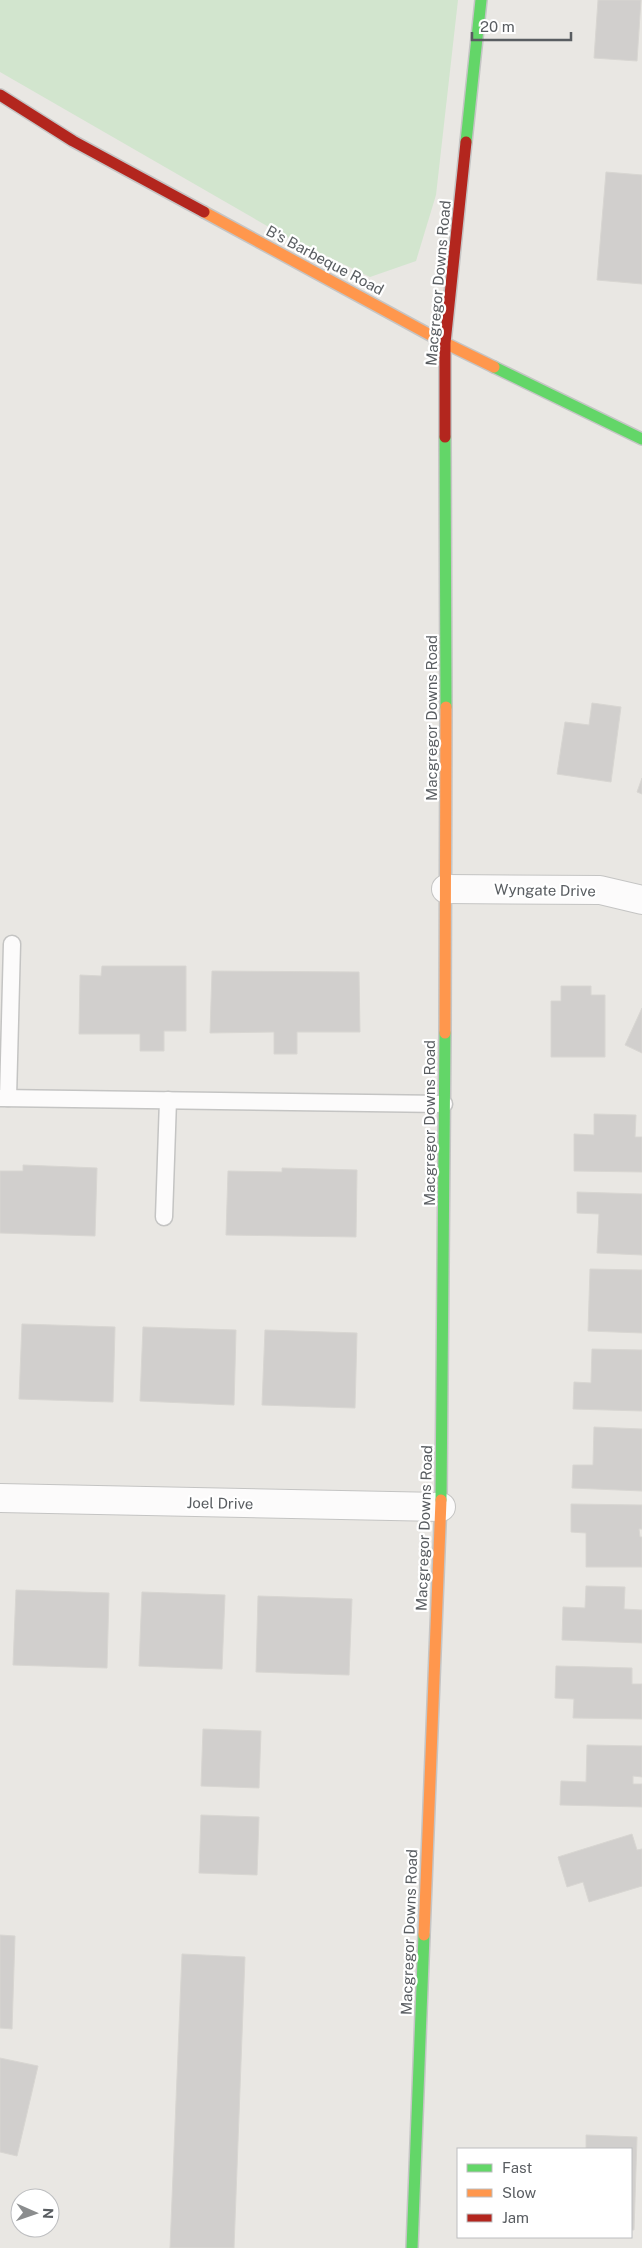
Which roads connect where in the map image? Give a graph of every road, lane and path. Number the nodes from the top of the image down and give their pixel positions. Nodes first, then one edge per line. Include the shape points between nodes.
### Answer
1 (481, 0) edge
2 (0, 95) edge
3 (445, 343) junction
4 (642, 439) edge
5 (446, 889) junction
6 (642, 900) edge
7 (12, 944) dead end
8 (4, 1098) edge
9 (168, 1100) junction
10 (444, 1104) junction
11 (164, 1217) dead end
12 (0, 1498) edge
13 (441, 1507) junction
14 (412, 2248) edge

1 - 3 street, Macgregor Downs Road
2 - 3 street, B's Barbeque Road via 73,141
3 - 4 street, B's Barbeque Road
3 - 5 street, Macgregor Downs Road
5 - 6 street, Wyngate Drive via 600,890
5 - 10 street, Macgregor Downs Road
7 - 8 lane
8 - 9 lane
9 - 10 lane
9 - 11 lane
10 - 13 street, Macgregor Downs Road
12 - 13 street, Joel Drive
13 - 14 street, Macgregor Downs Road

